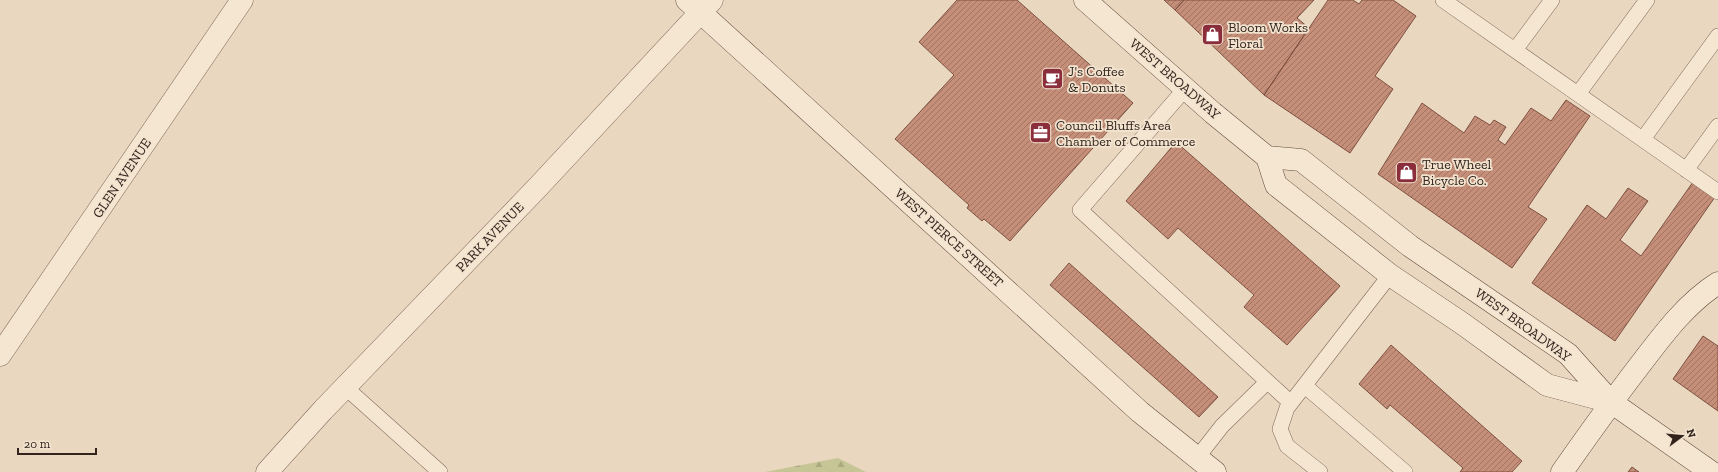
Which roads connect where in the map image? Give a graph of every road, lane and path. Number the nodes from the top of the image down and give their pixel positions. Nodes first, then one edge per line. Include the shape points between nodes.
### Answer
1 (242, 0) edge
2 (1085, 0) edge
3 (1552, 0) edge
4 (1647, 0) edge
5 (1449, 2) edge
6 (700, 4) edge
7 (1718, 36) edge
8 (1515, 50) junction
9 (1185, 89) junction
10 (1578, 94) junction
11 (1718, 126) edge
12 (1643, 139) junction
13 (1267, 157) junction
14 (1686, 170) junction
15 (1718, 192) edge
16 (1390, 275) junction
17 (1718, 282) edge
18 (0, 355) edge
19 (1267, 382) junction
20 (1305, 386) junction
21 (345, 387) junction
22 (1611, 402) junction
23 (1291, 403) junction
24 (1197, 458) junction
25 (267, 472) edge
26 (440, 472) edge
27 (1215, 472) edge
28 (1320, 472) edge
29 (1405, 472) edge
30 (1562, 472) edge
31 (1711, 472) edge

1 - 18 main road, GLEN AVENUE
2 - 9 main road, WEST BROADWAY
3 - 8 lane
4 - 10 lane
5 - 8 lane
6 - 21 main road, PARK AVENUE via 537,188
6 - 24 main road, WEST PIERCE STREET via 1140,412
7 - 12 lane
8 - 10 lane
9 - 13 main road, WEST BROADWAY
9 - 19 lane via 1080,210
10 - 12 lane
11 - 14 lane
12 - 14 lane
13 - 16 main road via 1276,185
13 - 22 main road, WEST BROADWAY via 1301,160 1410,246 1568,354
14 - 15 lane
16 - 20 lane
16 - 22 main road via 1547,385
17 - 22 main road via 1692,303 1669,328
19 - 23 lane
19 - 24 lane via 1222,426
20 - 23 lane
20 - 29 lane
21 - 25 main road, PARK AVENUE
21 - 26 lane
22 - 30 main road
22 - 31 main road
23 - 28 lane via 1280,429 1287,446
24 - 27 main road, WEST PIERCE STREET

